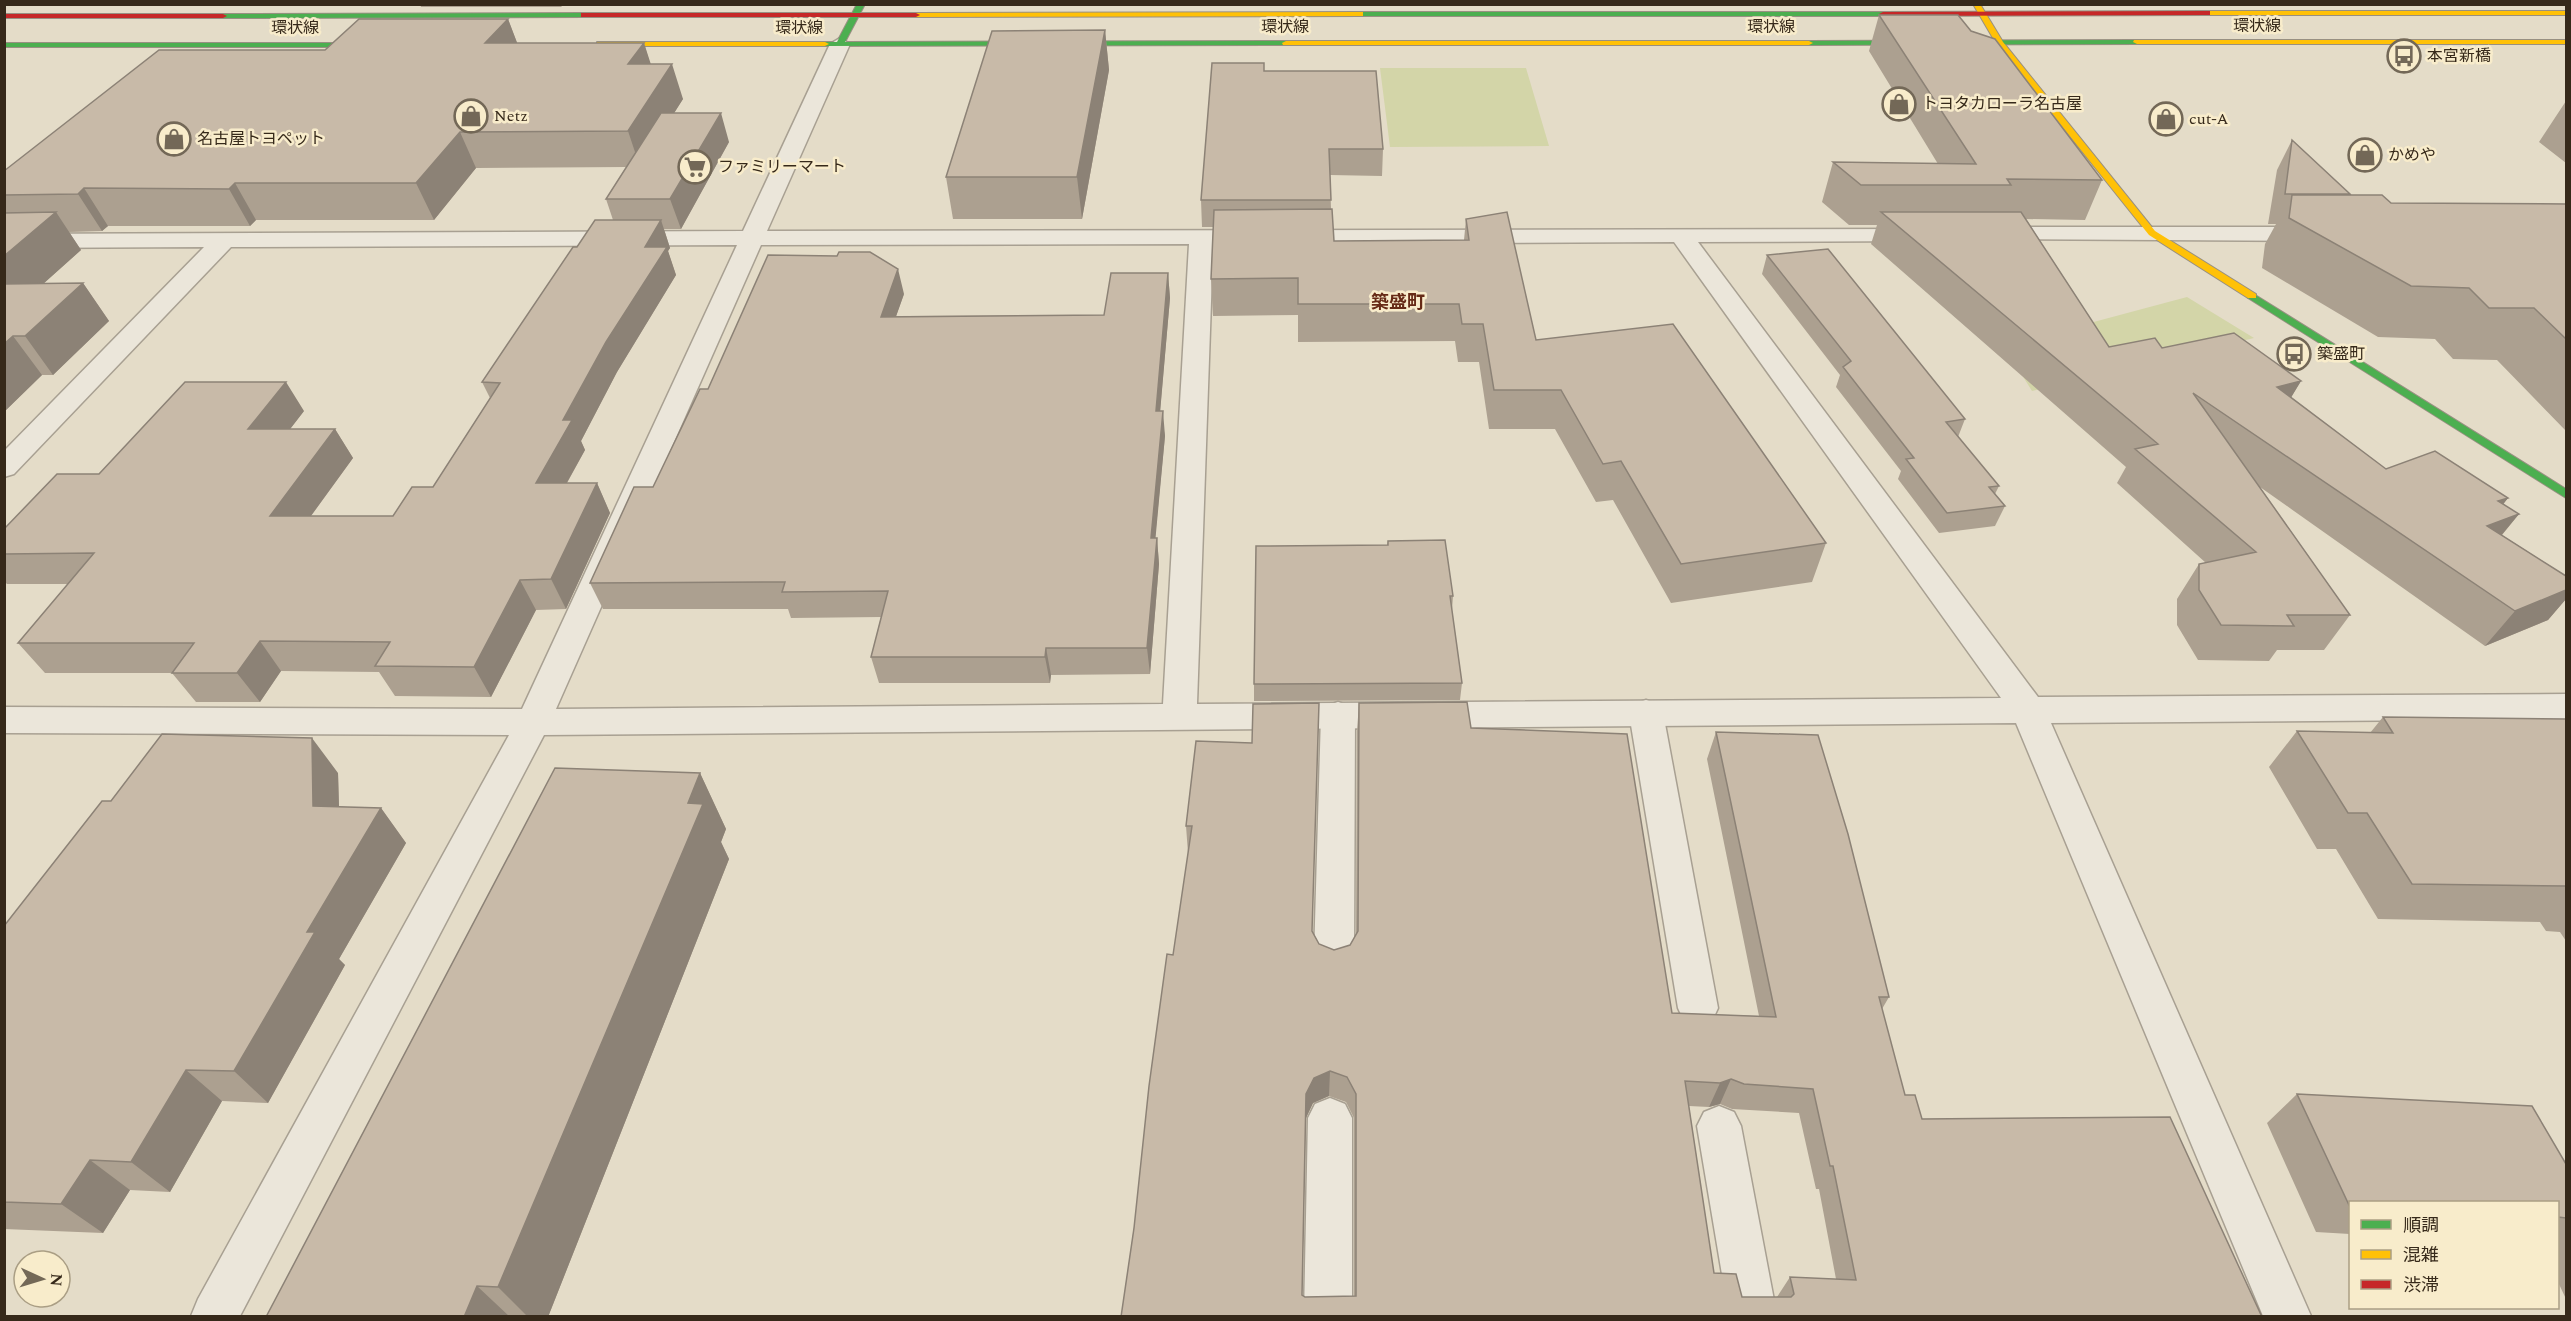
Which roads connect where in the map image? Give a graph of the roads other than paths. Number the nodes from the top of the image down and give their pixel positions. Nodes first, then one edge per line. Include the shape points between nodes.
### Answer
1 (1979, 10) edge
2 (2566, 13) edge
3 (4, 16) edge
4 (852, 21) edge
5 (2566, 42) edge
6 (2000, 43) junction
7 (580, 44) edge
8 (4, 45) edge
9 (388, 45) edge
10 (2152, 233) junction
11 (1940, 234) edge
12 (1964, 234) edge
13 (2333, 234) edge
14 (1682, 236) junction
15 (1200, 238) junction
16 (225, 240) junction
17 (750, 240) junction
18 (4, 241) edge
19 (4, 468) edge
20 (2566, 494) edge
21 (2566, 705) edge
22 (2027, 708) junction
23 (1646, 713) junction
24 (1338, 716) junction
25 (1179, 717) junction
26 (4, 720) edge
27 (533, 722) junction
28 (1334, 957) edge
29 (1698, 1008) dead end
30 (1330, 1118) dead end
31 (1719, 1126) dead end
32 (215, 1317) edge
33 (1328, 1317) edge
34 (1753, 1317) edge
35 (2287, 1317) edge

1 - 2 main road, 環状線
1 - 4 main road, 環状線
1 - 6 main road
3 - 4 main road, 環状線
4 - 6 main road, 環状線
4 - 7 main road, 環状線
4 - 17 street
5 - 6 main road, 環状線
6 - 10 main road
8 - 9 main road, 環状線
10 - 12 street
10 - 13 street
10 - 20 main road
11 - 14 street
14 - 15 street
14 - 22 street
15 - 17 street
15 - 25 street
16 - 17 street
16 - 18 street
16 - 19 street
17 - 27 street
21 - 22 street
22 - 23 street
22 - 35 street
23 - 24 street
23 - 29 street
24 - 25 street
24 - 28 street
25 - 27 street
26 - 27 street
27 - 32 street
30 - 33 street
31 - 34 street

